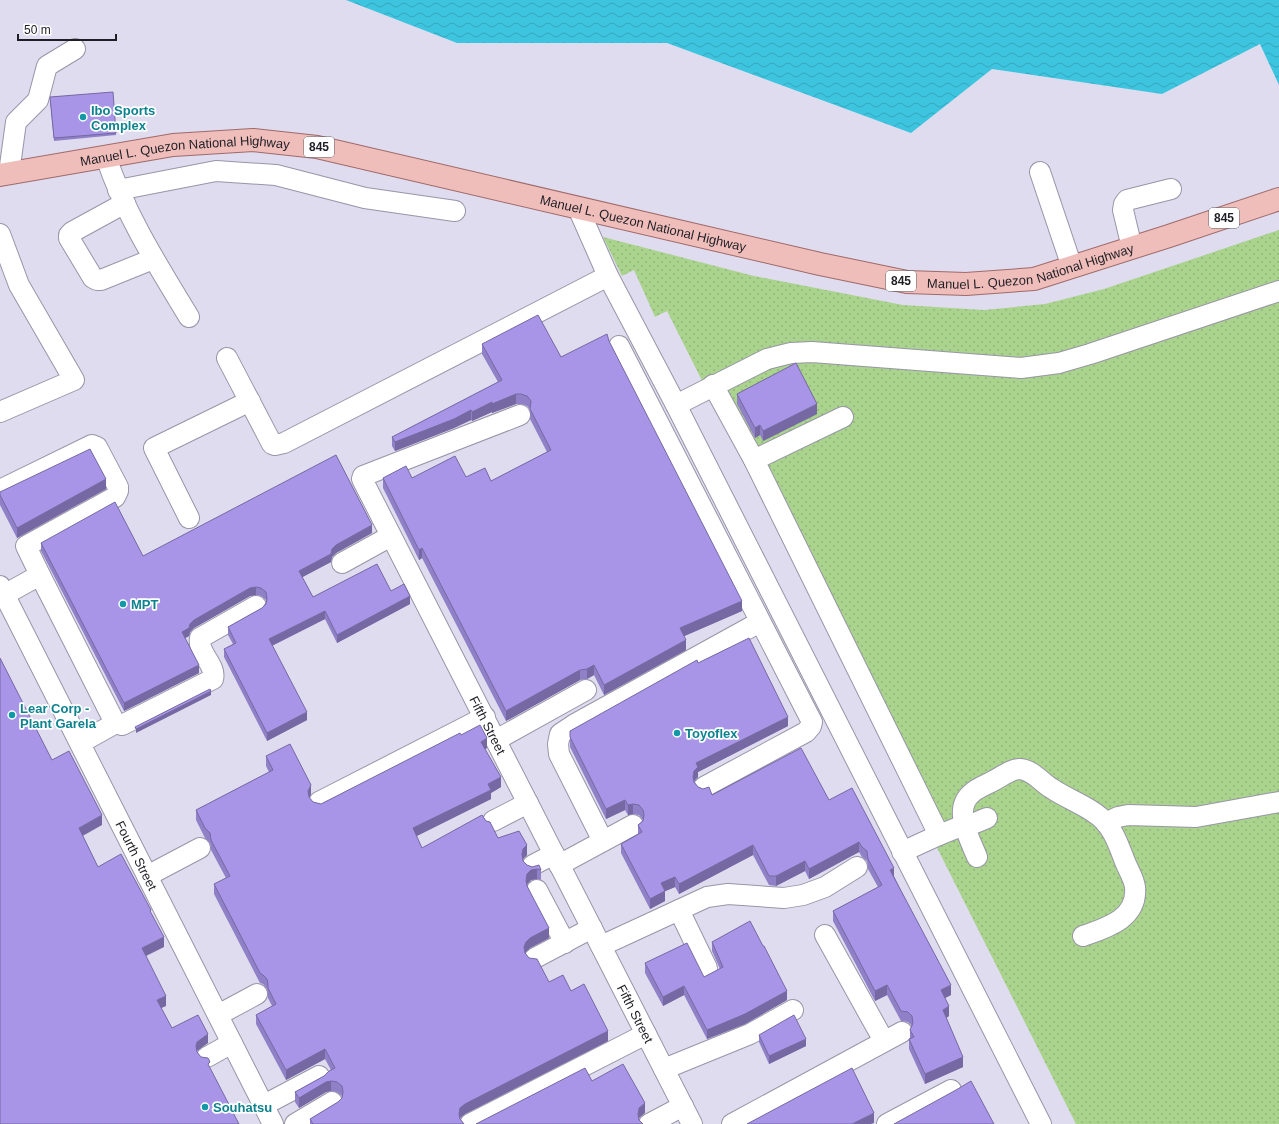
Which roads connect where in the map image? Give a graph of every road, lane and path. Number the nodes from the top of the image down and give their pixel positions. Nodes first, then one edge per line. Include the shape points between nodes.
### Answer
1 (75, 49) dead end
2 (106, 157) junction
3 (1040, 172) dead end
4 (5, 174) edge
5 (1171, 189) dead end
6 (122, 197) junction
7 (1279, 199) edge
8 (578, 208) junction
9 (455, 210) dead end
10 (0, 234) edge
11 (1132, 248) junction
12 (153, 259) junction
13 (1072, 267) junction
14 (608, 276) junction
15 (1279, 291) edge
16 (189, 317) dead end
17 (619, 346) dead end
18 (227, 358) dead end
19 (713, 386) junction
20 (250, 401) junction
21 (676, 405) junction
22 (0, 412) edge
23 (520, 416) dead end
24 (843, 417) dead end
25 (754, 460) junction
26 (0, 490) edge
27 (189, 518) dead end
28 (392, 536) junction
29 (342, 563) dead end
30 (40, 575) junction
31 (2, 590) edge
32 (256, 606) dead end
33 (760, 622) junction
34 (586, 690) dead end
35 (484, 717) junction
36 (116, 723) junction
37 (496, 740) junction
38 (80, 743) junction
39 (704, 787) edge
40 (319, 802) edge
41 (1279, 802) edge
42 (528, 803) junction
43 (987, 818) dead end
44 (493, 821) dead end
45 (1106, 823) junction
46 (633, 825) dead end
47 (964, 825) junction
48 (939, 835) junction
49 (603, 841) junction
50 (200, 848) dead end
51 (902, 852) junction
52 (977, 857) dead end
53 (557, 859) junction
54 (534, 865) edge
55 (857, 867) dead end
56 (147, 876) junction
57 (537, 890) dead end
58 (679, 910) junction
59 (592, 928) junction
60 (825, 935) dead end
61 (1083, 936) dead end
62 (564, 943) junction
63 (601, 946) junction
64 (535, 958) edge
65 (707, 968) dead end
66 (257, 994) dead end
67 (793, 1010) dead end
68 (218, 1016) junction
69 (902, 1032) dead end
70 (646, 1034) junction
71 (884, 1041) junction
72 (232, 1043) junction
73 (207, 1057) edge
74 (664, 1069) junction
75 (319, 1076) dead end
76 (951, 1090) dead end
77 (332, 1102) dead end
78 (264, 1105) junction
79 (683, 1106) junction
80 (273, 1124) edge
81 (295, 1124) edge
82 (470, 1124) edge
83 (649, 1124) edge
84 (692, 1124) edge
85 (732, 1124) edge
86 (888, 1124) edge
87 (1041, 1124) edge

1 - 4 street via 47,66 38,100 16,122
2 - 4 main road, Manuel L. Quezon National Highway / 845
2 - 6 street
2 - 8 main road, Manuel L. Quezon National Highway / 845 via 181,145 253,140 317,147
3 - 13 street
5 - 11 street via 1127,200 1124,204 1123,210
6 - 9 street via 224,172 276,175 365,198
6 - 12 street
6 - 12 street via 69,234 69,238 93,278 97,280
7 - 11 main road, Manuel L. Quezon National Highway / 845
8 - 13 main road, Manuel L. Quezon National Highway / 845 via 907,282 966,284 1034,279
8 - 14 street
10 - 22 street via 19,285 74,380
11 - 13 main road, Manuel L. Quezon National Highway / 845
12 - 16 street
14 - 20 street via 284,443 272,444
14 - 21 street
15 - 19 street via 1059,363 1021,368 812,352 791,353 767,359
17 - 33 street
18 - 20 street
19 - 21 street
19 - 25 street
20 - 27 street via 154,448
21 - 51 street
23 - 28 street, Fifth Street via 363,476 362,479
24 - 25 street
25 - 48 street
26 - 30 street via 92,445 97,446 118,488 114,497 26,546
28 - 29 street
28 - 35 street, Fifth Street
30 - 31 street
30 - 36 street
31 - 38 street, Fourth Street
32 - 36 street via 200,638 199,644 214,673 213,679 122,725
33 - 39 street via 810,719 811,726 806,732
33 - 49 street via 560,734 560,754
34 - 37 street
35 - 37 street, Fifth Street
35 - 40 street
36 - 38 street
37 - 42 street, Fifth Street
38 - 56 street, Fourth Street
41 - 45 street via 1196,817 1128,815
42 - 44 street
42 - 53 street, Fifth Street
43 - 47 street
45 - 47 street via 1086,808 1050,788 1038,777 1020,769 972,792 964,805
45 - 61 street via 1114,834 1135,886 1135,897 1121,920
46 - 49 street
47 - 48 street
47 - 52 street
48 - 51 street
49 - 53 street
50 - 56 street
51 - 87 street
53 - 54 street
53 - 59 street, Fifth Street
55 - 58 street via 825,887 803,895 784,898 728,894 706,897
56 - 68 street, Fourth Street
57 - 62 street
58 - 63 street
58 - 65 street
59 - 62 street
59 - 63 street, Fifth Street
60 - 71 street
62 - 64 street
63 - 70 street, Fifth Street
66 - 68 street
67 - 74 street via 750,1034
68 - 72 street, Fourth Street
69 - 71 street
70 - 74 street, Fifth Street
70 - 82 street
71 - 85 street
72 - 73 street
72 - 78 street, Fourth Street
74 - 79 street, Fifth Street
75 - 78 street
76 - 86 street
77 - 81 street
78 - 80 street, Fourth Street
79 - 83 street
79 - 84 street, Fifth Street

